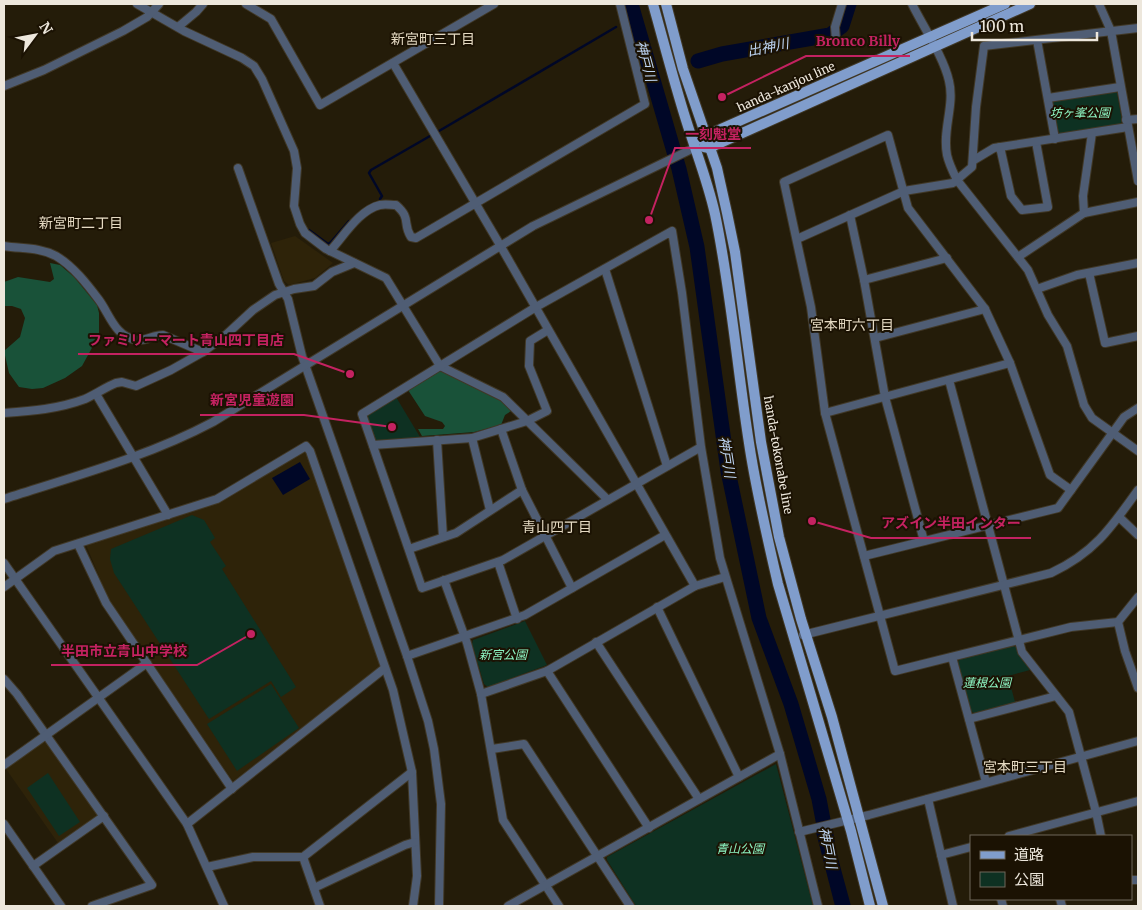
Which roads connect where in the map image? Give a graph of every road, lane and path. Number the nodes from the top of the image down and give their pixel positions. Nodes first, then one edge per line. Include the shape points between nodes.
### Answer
1 (137, 4) edge
2 (159, 4) edge
3 (203, 4) edge
4 (246, 4) edge
5 (494, 4) edge
6 (620, 4) edge
7 (653, 4) edge
8 (666, 4) edge
9 (842, 4) edge
10 (912, 4) edge
11 (1005, 4) edge
12 (1030, 4) edge
13 (1098, 4) edge
14 (152, 12) junction
15 (178, 27) junction
16 (1138, 28) edge
17 (1111, 31) junction
18 (836, 40) dead end
19 (1037, 40) junction
20 (932, 42) junction
21 (393, 63) junction
22 (4, 86) edge
23 (1120, 86) junction
24 (1048, 98) junction
25 (1138, 119) edge
26 (1127, 124) junction
27 (1092, 133) junction
28 (705, 136) junction
29 (1055, 139) junction
30 (1036, 142) junction
31 (696, 147) junction
32 (1000, 147) junction
33 (709, 148) junction
34 (974, 160) junction
35 (238, 168) dead end
36 (957, 180) junction
37 (1138, 181) edge
38 (904, 192) junction
39 (1138, 202) edge
40 (475, 204) junction
41 (1084, 213) junction
42 (850, 215) junction
43 (797, 240) junction
44 (500, 245) junction
45 (4, 246) edge
46 (330, 251) junction
47 (1018, 257) junction
48 (947, 258) junction
49 (354, 263) junction
50 (1138, 263) edge
51 (605, 269) junction
52 (1089, 273) junction
53 (864, 280) junction
54 (1037, 289) junction
55 (285, 292) junction
56 (403, 305) junction
57 (536, 307) junction
58 (985, 309) junction
59 (548, 330) junction
60 (1138, 336) edge
61 (874, 338) junction
62 (202, 352) junction
63 (1010, 363) junction
64 (306, 365) junction
65 (440, 366) junction
66 (949, 380) junction
67 (96, 394) junction
68 (885, 397) junction
69 (1138, 408) edge
70 (4, 413) edge
71 (825, 413) junction
72 (527, 421) junction
73 (502, 429) junction
74 (1113, 433) junction
75 (472, 438) junction
76 (437, 440) junction
77 (373, 445) junction
78 (701, 447) junction
79 (1138, 451) edge
80 (133, 458) junction
81 (667, 466) junction
82 (636, 484) junction
83 (522, 490) junction
84 (1071, 490) junction
85 (1138, 490) edge
86 (4, 499) edge
87 (608, 500) junction
88 (490, 510) junction
89 (168, 515) junction
90 (1119, 517) junction
91 (987, 525) junction
92 (666, 535) junction
93 (1138, 535) edge
94 (545, 536) junction
95 (443, 537) junction
96 (924, 541) junction
97 (78, 544) junction
98 (409, 549) junction
99 (864, 556) junction
100 (4, 562) edge
101 (498, 562) junction
102 (725, 576) junction
103 (16, 579) junction
104 (444, 580) junction
105 (1004, 584) junction
106 (695, 586) junction
107 (4, 587) edge
108 (572, 588) junction
109 (1138, 597) edge
110 (657, 607) junction
111 (880, 615) junction
112 (517, 618) junction
113 (1118, 622) junction
114 (806, 634) junction
115 (464, 637) junction
116 (794, 637) junction
117 (1019, 640) junction
118 (596, 642) junction
119 (407, 656) junction
120 (952, 657) junction
121 (147, 663) junction
122 (385, 668) junction
123 (547, 671) junction
124 (4, 680) edge
125 (12, 688) junction
126 (1138, 688) edge
127 (4, 694) edge
128 (482, 694) junction
129 (1056, 696) junction
130 (98, 697) junction
131 (969, 719) junction
132 (46, 734) junction
133 (1138, 741) edge
134 (492, 749) junction
135 (780, 754) junction
136 (1081, 756) junction
137 (4, 766) edge
138 (412, 772) junction
139 (739, 777) junction
140 (986, 782) junction
141 (232, 789) junction
142 (699, 799) junction
143 (928, 799) junction
144 (1138, 801) edge
145 (1096, 812) junction
146 (104, 816) junction
147 (860, 818) junction
148 (847, 820) junction
149 (4, 824) edge
150 (187, 824) junction
151 (1046, 826) junction
152 (649, 828) junction
153 (799, 832) junction
154 (1013, 835) edge
155 (1048, 835) edge
156 (1101, 835) edge
157 (415, 842) junction
158 (970, 847) edge
159 (941, 855) junction
160 (303, 857) junction
161 (597, 857) junction
162 (33, 866) junction
163 (207, 867) junction
164 (546, 885) junction
165 (314, 888) junction
166 (62, 906) edge
167 (92, 906) edge
168 (224, 906) edge
169 (320, 906) edge
170 (413, 906) edge
171 (439, 906) edge
172 (508, 906) edge
173 (559, 906) edge
174 (630, 906) edge
175 (818, 906) edge
176 (870, 906) edge
177 (882, 906) edge
178 (953, 906) edge

1 - 14 street
2 - 14 street
3 - 15 street
4 - 21 street via 271,19 320,105
5 - 21 street
6 - 40 street via 645,104
7 - 31 main road, handa-tokonabe line
8 - 28 main road, handa-tokonabe line
9 - 18 street via 835,27
10 - 20 street
11 - 20 main road, handa-kanjou line
12 - 20 main road, handa-kanjou line
13 - 17 street
14 - 15 street
14 - 22 street via 122,31
15 - 46 street via 248,61 258,72 294,151 297,168 294,206 300,224 310,238
16 - 17 street
17 - 19 street
17 - 23 street
19 - 24 street
19 - 34 street via 984,46 976,107
20 - 28 main road, handa-kanjou line
20 - 33 main road, handa-kanjou line
20 - 36 street via 949,81 947,154
21 - 40 street
23 - 24 street
23 - 26 street
24 - 29 street
25 - 26 street
26 - 27 street
26 - 37 street
27 - 29 street
27 - 41 street via 1082,196
28 - 31 main road, handa-kanjou line
28 - 33 main road, handa-tokonabe line
29 - 30 street
30 - 32 street
30 - 32 street via 1048,207 1022,210 1011,196
31 - 33 main road, handa-kanjou line
31 - 44 street
31 - 116 main road, handa-tokonabe line via 705,172 722,256 757,493
32 - 34 street
33 - 114 main road, handa-tokonabe line via 719,177 735,252 770,490
34 - 36 street via 972,167
35 - 55 street via 279,284
36 - 38 street
36 - 47 street
38 - 42 street
38 - 43 street via 888,135 784,182
38 - 48 street via 908,208
39 - 41 street
40 - 44 street
40 - 46 street via 416,238 411,237 405,213 396,205 377,206 361,216
41 - 47 street
42 - 43 street
42 - 53 street
43 - 71 street via 811,307
44 - 56 street
44 - 57 street
45 - 62 street via 40,249 57,257 79,275 100,301 113,325 130,338 138,340 163,335
46 - 49 street
47 - 54 street
48 - 53 street
48 - 58 street
49 - 55 street via 332,272 314,286
49 - 56 street via 386,278
50 - 52 street
51 - 57 street
51 - 78 street via 672,231
51 - 81 street
52 - 54 street
52 - 60 street via 1105,343
53 - 61 street
54 - 74 street via 1067,346 1087,412
55 - 62 street via 252,310
55 - 64 street
56 - 64 street
56 - 65 street
57 - 59 street
57 - 65 street
58 - 61 street
58 - 63 street
59 - 72 street via 530,341 529,366 547,411
59 - 82 street
61 - 68 street
62 - 67 street via 136,386 116,383
63 - 66 street
63 - 84 street via 1050,475
64 - 80 street via 181,439
64 - 119 street
65 - 72 street via 503,397
65 - 77 street via 362,414
66 - 68 street
66 - 91 street
67 - 70 street via 45,410
67 - 80 street
68 - 71 street
68 - 96 street
69 - 74 street via 1124,417
71 - 99 street
72 - 73 street
72 - 87 street
73 - 75 street
73 - 83 street
74 - 79 street
74 - 84 street
75 - 76 street
75 - 88 street
76 - 77 street
76 - 95 street
77 - 98 street
78 - 81 street
78 - 102 street
80 - 86 street
80 - 89 street
81 - 82 street
82 - 87 street
82 - 92 street
83 - 88 street
83 - 94 street
84 - 91 street via 1058,508
85 - 90 street
87 - 94 street
88 - 95 street via 456,533
89 - 97 street
89 - 122 street via 217,499 306,446
90 - 93 street
90 - 105 street via 1098,542 1067,565 1050,573
91 - 96 street
91 - 105 street
92 - 106 street
92 - 108 street
94 - 101 street
94 - 108 street
95 - 98 street
96 - 99 street
97 - 103 street via 54,551
97 - 121 street via 106,603
98 - 104 street via 422,588
99 - 111 street
100 - 103 street
101 - 104 street
101 - 112 street
102 - 106 street
102 - 135 street
103 - 107 street
103 - 130 street
104 - 115 street
105 - 111 street
105 - 117 street
106 - 110 street
108 - 112 street
109 - 113 street
110 - 118 street
110 - 139 street
111 - 114 street
111 - 120 street via 895,671
112 - 115 street
113 - 117 street via 1071,627
113 - 126 street
114 - 116 street
114 - 147 main road, handa-tokonabe line
115 - 119 street
115 - 128 street
116 - 148 main road, handa-tokonabe line
117 - 120 street
117 - 129 street via 1022,652
118 - 123 street
118 - 142 street
119 - 171 street via 428,721 438,776 442,832
120 - 131 street
121 - 130 street
121 - 141 street
122 - 138 street
122 - 141 street
123 - 128 street
123 - 152 street
124 - 125 street
125 - 127 street
125 - 132 street
128 - 134 street
129 - 131 street
129 - 136 street via 1069,712
130 - 132 street
130 - 150 street
131 - 140 street
132 - 137 street
132 - 146 street
133 - 136 street
134 - 161 street via 524,744
134 - 164 street via 503,820
135 - 139 street
135 - 153 street
136 - 140 street
136 - 145 street
138 - 157 street
138 - 160 street
139 - 142 street
140 - 143 street
141 - 150 street
142 - 152 street
143 - 147 street
143 - 159 street
144 - 145 street
145 - 151 street
145 - 156 street
146 - 162 street
146 - 167 street via 152,885
147 - 148 street
147 - 177 main road, handa-tokonabe line
148 - 153 street
148 - 176 main road, handa-tokonabe line
149 - 162 street
150 - 163 street
151 - 154 street
151 - 155 street
152 - 161 street
153 - 175 street
157 - 165 street
157 - 170 street via 417,876
158 - 159 street
159 - 178 street
160 - 163 street via 253,857
160 - 165 street
161 - 164 street
161 - 174 street
162 - 166 street
163 - 168 street
164 - 172 street
164 - 173 street
165 - 169 street

